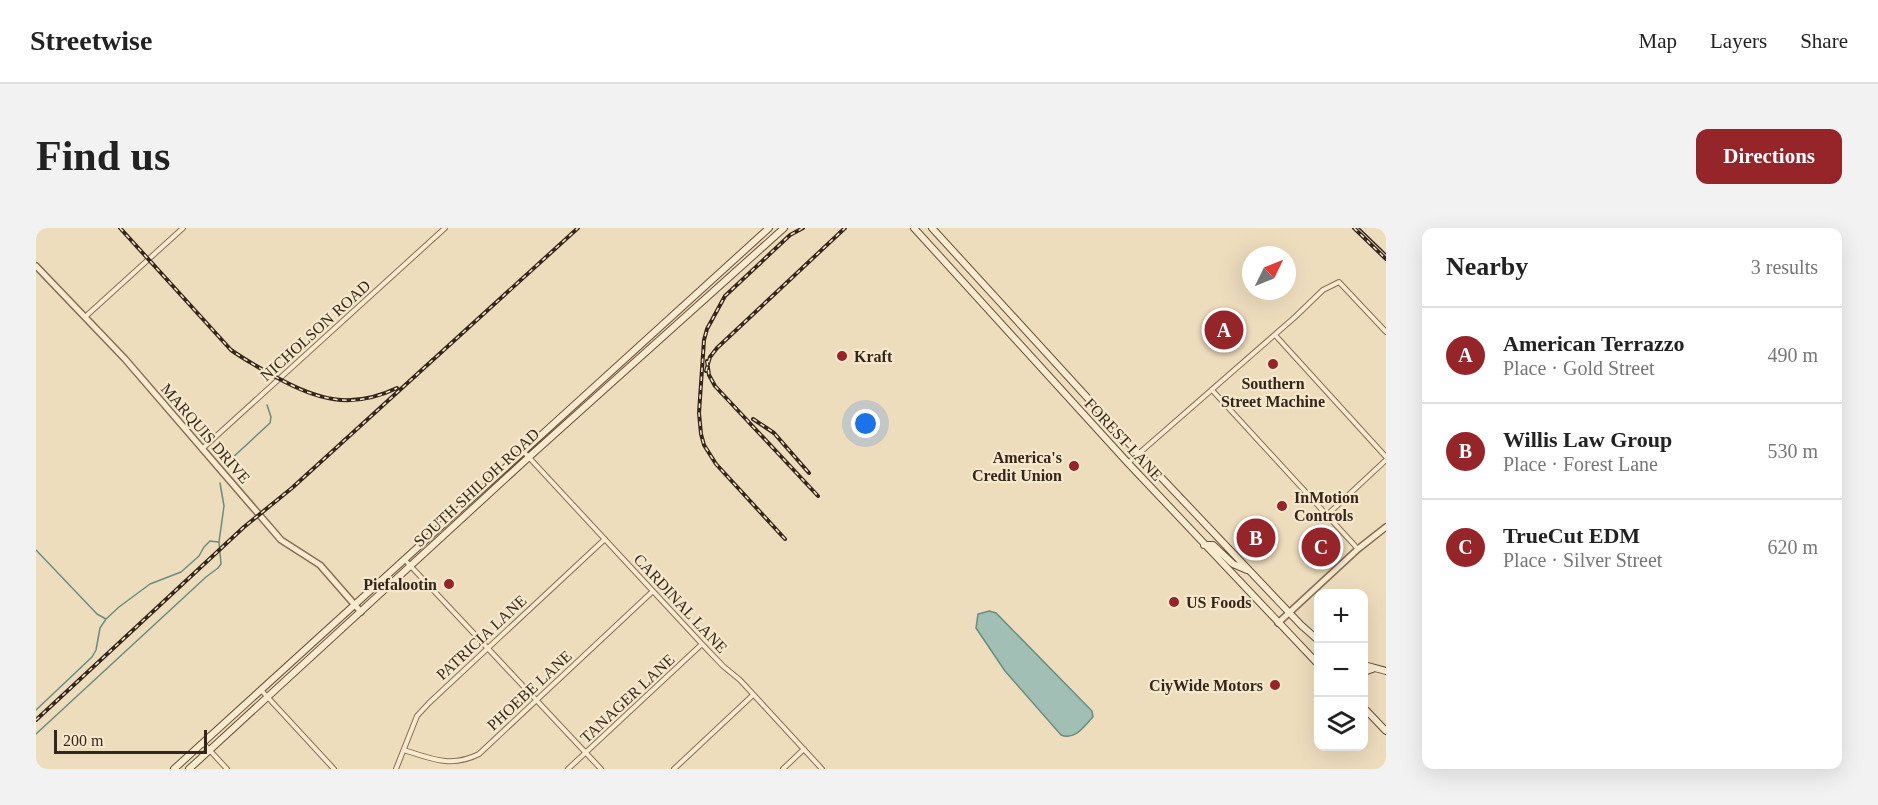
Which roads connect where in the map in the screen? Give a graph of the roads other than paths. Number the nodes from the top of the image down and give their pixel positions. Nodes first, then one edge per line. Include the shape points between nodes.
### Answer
1 (183, 228) edge
2 (445, 228) edge
3 (769, 228) edge
4 (784, 228) edge
5 (914, 228) edge
6 (932, 228) edge
7 (36, 266) edge
8 (85, 317) junction
9 (1386, 332) edge
10 (1275, 335) junction
11 (1212, 390) junction
12 (201, 450) junction
13 (523, 451) junction
14 (1138, 453) junction
15 (529, 457) junction
16 (1386, 458) edge
17 (1128, 463) junction
18 (1327, 515) junction
19 (1386, 527) edge
20 (605, 539) junction
21 (1204, 544) junction
22 (1358, 549) junction
23 (404, 559) junction
24 (411, 566) junction
25 (1251, 572) junction
26 (653, 591) junction
27 (354, 604) junction
28 (361, 612) junction
29 (1289, 612) junction
30 (1278, 623) junction
31 (1314, 637) edge
32 (702, 644) junction
33 (488, 647) junction
34 (1314, 660) edge
35 (1368, 665) edge
36 (1376, 668) junction
37 (1368, 671) edge
38 (1386, 671) edge
39 (261, 690) junction
40 (753, 695) junction
41 (268, 697) junction
42 (537, 700) junction
43 (1368, 712) edge
44 (1386, 731) edge
45 (203, 743) junction
46 (804, 749) junction
47 (210, 750) junction
48 (404, 750) junction
49 (585, 752) junction
50 (174, 769) edge
51 (189, 769) edge
52 (227, 769) edge
53 (334, 769) edge
54 (396, 769) edge
55 (568, 769) edge
56 (601, 769) edge
57 (674, 769) edge
58 (783, 769) edge
59 (822, 769) edge

1 - 8 street
2 - 12 street, NICHOLSON ROAD
3 - 13 main road, SOUTH SHILOH ROAD
4 - 15 main road, SOUTH SHILOH ROAD
5 - 17 main road, FOREST LANE
6 - 14 main road, FOREST LANE
7 - 8 street, MARQUIS DRIVE
8 - 12 street, MARQUIS DRIVE
9 - 10 street via 1339,282 1323,290
10 - 11 street
10 - 16 street
11 - 14 street
11 - 18 street
12 - 27 street, MARQUIS DRIVE via 281,540 320,565
13 - 15 street, CARDINAL LANE
13 - 23 main road, SOUTH SHILOH ROAD
14 - 17 street
14 - 25 main road, FOREST LANE
15 - 20 street, CARDINAL LANE
15 - 24 main road, SOUTH SHILOH ROAD
16 - 18 street
17 - 21 main road, FOREST LANE
18 - 22 street
19 - 22 street
20 - 26 street, CARDINAL LANE
20 - 33 street, PATRICIA LANE
21 - 25 main road via 1213,545 1233,564
21 - 30 main road, FOREST LANE
22 - 29 street
23 - 24 street
23 - 27 main road, SOUTH SHILOH ROAD
24 - 28 main road, SOUTH SHILOH ROAD
24 - 33 street
25 - 29 main road, FOREST LANE
26 - 32 street, CARDINAL LANE
26 - 42 street, PHOEBE LANE
27 - 28 street, MARQUIS DRIVE
27 - 39 main road, SOUTH SHILOH ROAD
28 - 41 main road, SOUTH SHILOH ROAD
29 - 30 street
29 - 31 main road, FOREST LANE
30 - 34 main road, FOREST LANE
32 - 40 street, CARDINAL LANE
32 - 49 street, TANAGER LANE
33 - 42 street
33 - 48 street, PATRICIA LANE via 417,716
35 - 36 main road
36 - 37 main road
36 - 38 main road
39 - 41 street
39 - 45 main road, SOUTH SHILOH ROAD
40 - 46 street, CARDINAL LANE
40 - 57 street
41 - 47 main road, SOUTH SHILOH ROAD
41 - 53 street
42 - 48 street, PHOEBE LANE via 469,759 448,763
42 - 49 street
43 - 44 main road
45 - 47 street
45 - 50 main road, SOUTH SHILOH ROAD
46 - 58 street
46 - 59 street, CARDINAL LANE
47 - 51 main road, SOUTH SHILOH ROAD
47 - 52 street
48 - 54 street, PATRICIA LANE
49 - 55 street, TANAGER LANE
49 - 56 street

